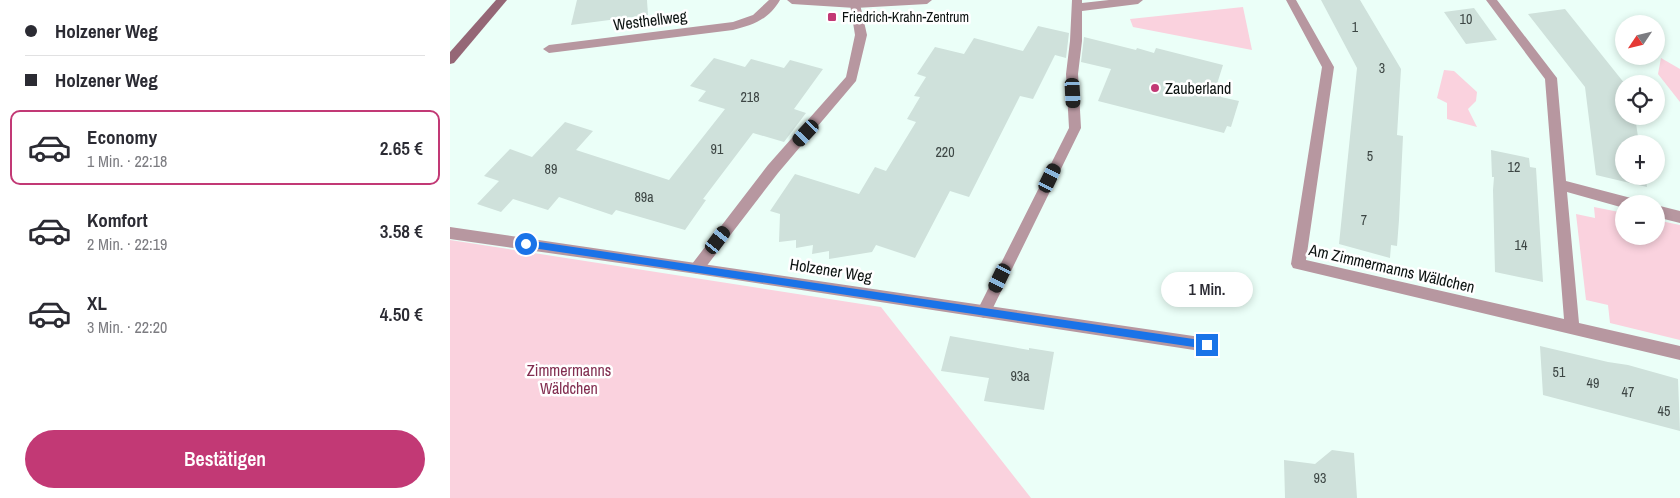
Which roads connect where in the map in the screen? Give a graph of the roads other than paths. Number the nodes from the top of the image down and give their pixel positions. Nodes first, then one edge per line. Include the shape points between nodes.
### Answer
1 (502, 0) edge
2 (775, 0) edge
3 (792, 0) edge
4 (927, 0) edge
5 (1138, 0) edge
6 (1291, 0) edge
7 (1492, 0) edge
8 (855, 4) junction
9 (1076, 4) edge
10 (549, 49) dead end
11 (450, 60) edge
12 (1561, 185) junction
13 (1615, 200) edge
14 (1665, 213) edge
15 (1680, 217) edge
16 (450, 233) edge
17 (696, 268) junction
18 (984, 311) junction
19 (1572, 328) junction
20 (1207, 345) dead end
21 (1680, 353) edge

1 - 11 main road
2 - 10 street, Westhellweg via 767,12 754,21 733,26
3 - 8 street
4 - 8 street
5 - 9 street
6 - 19 street, Am Zimmermanns Wäldchen via 1328,67 1298,264
7 - 12 street via 1551,78
8 - 17 street via 861,35 852,78 773,169
9 - 18 street via 1072,74 1075,128
12 - 13 street
12 - 19 street
14 - 15 street
16 - 17 street, Holzener Weg
17 - 18 street, Holzener Weg
18 - 20 street, Holzener Weg
19 - 21 street, Am Zimmermanns Wäldchen

